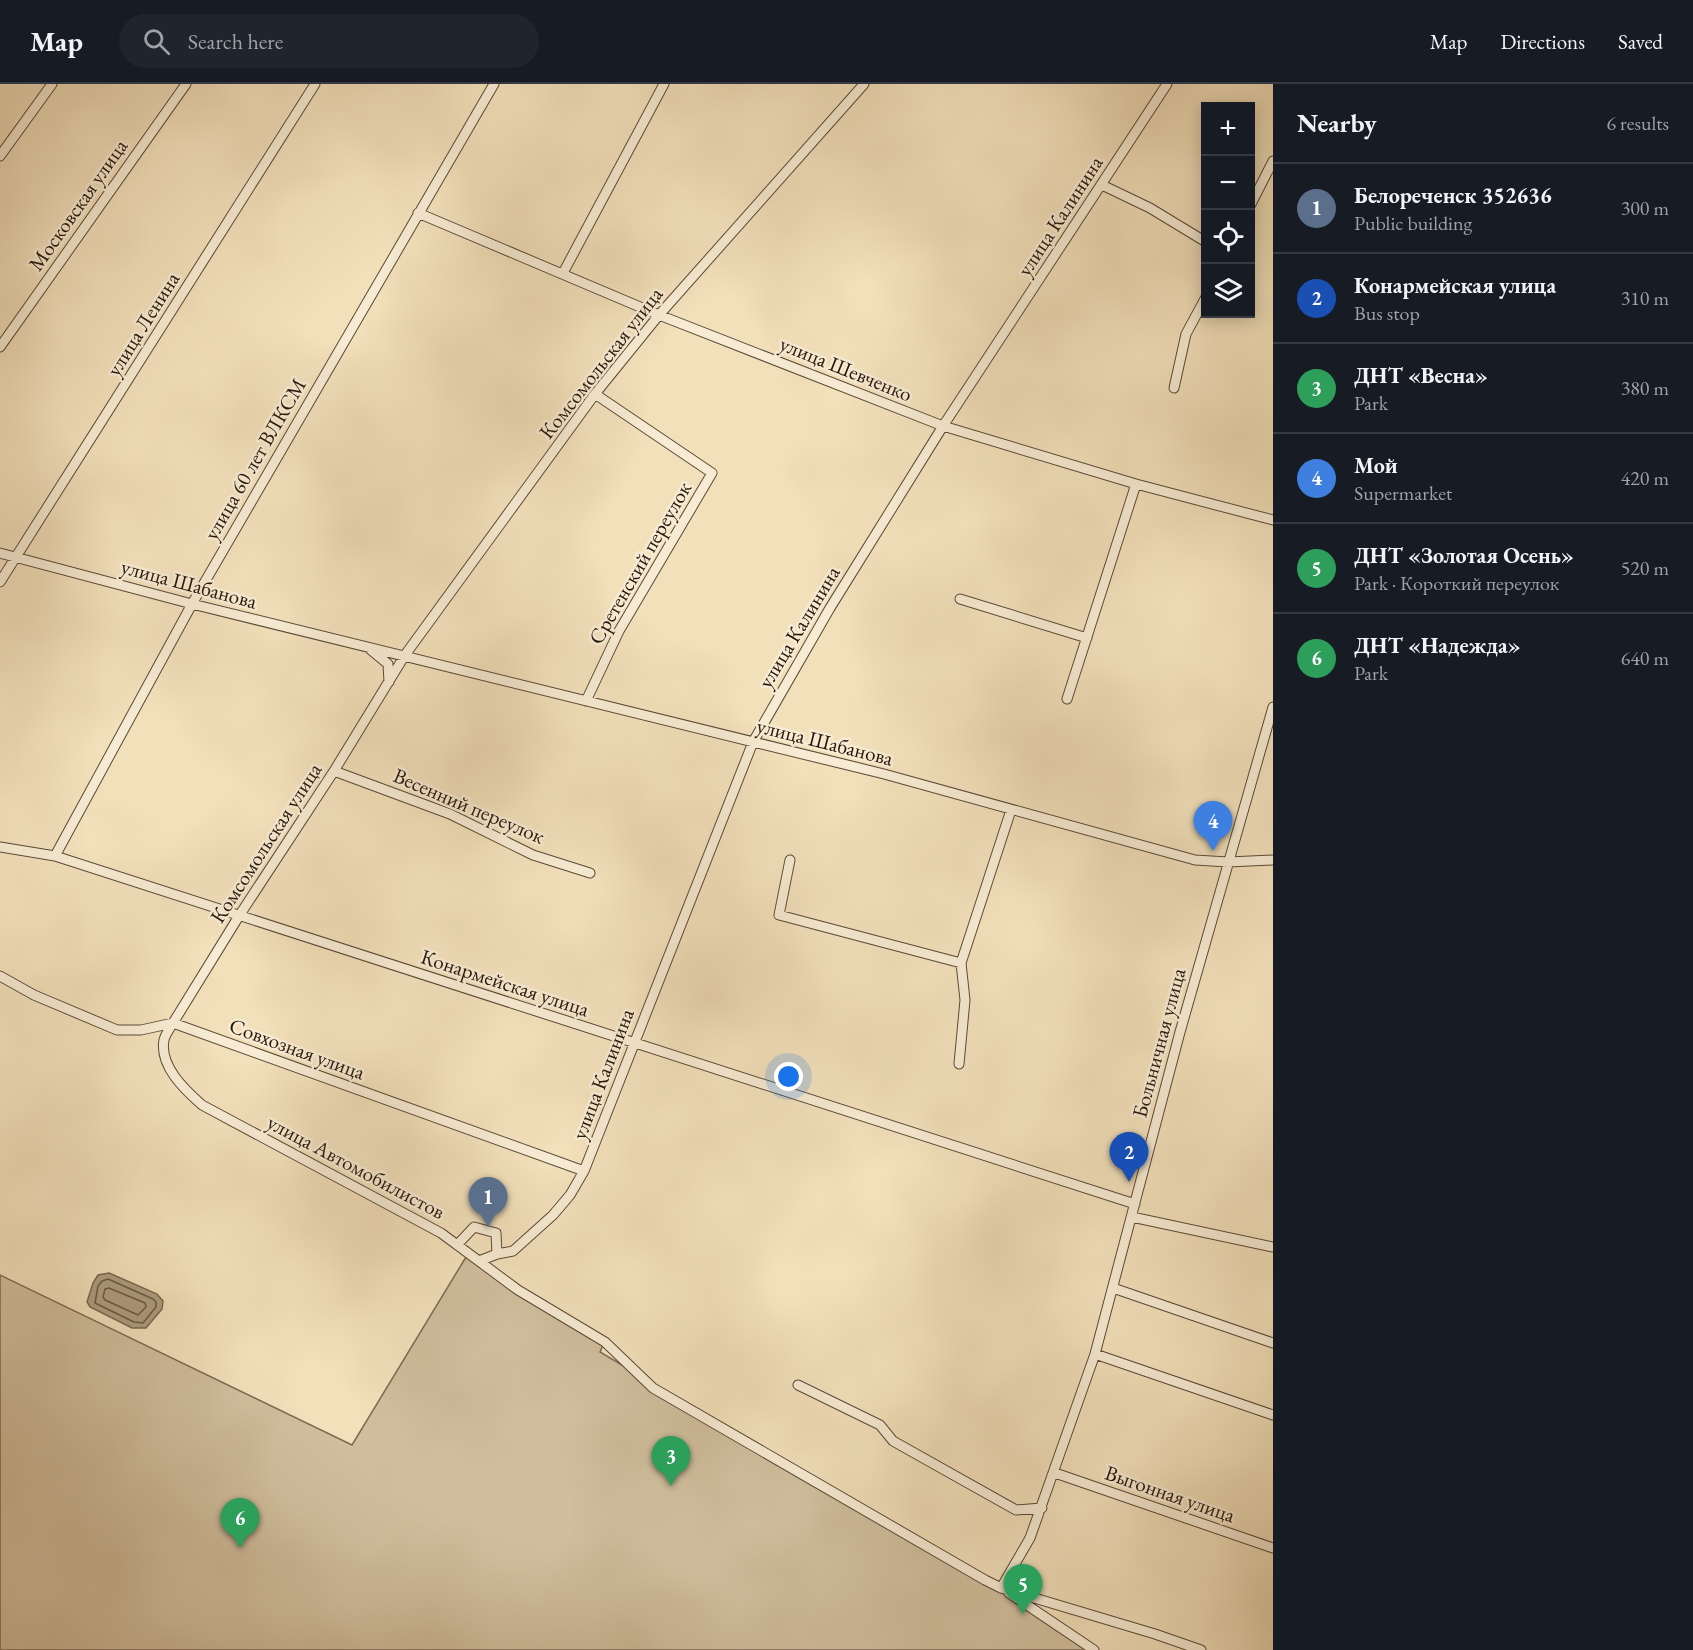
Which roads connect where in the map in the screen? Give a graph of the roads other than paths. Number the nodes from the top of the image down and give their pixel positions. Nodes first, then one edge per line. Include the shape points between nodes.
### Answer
1 (52, 84) edge
2 (186, 84) edge
3 (315, 84) edge
4 (494, 84) edge
5 (664, 84) edge
6 (864, 84) edge
7 (1167, 84) edge
8 (0, 156) edge
9 (1273, 161) edge
10 (1102, 185) junction
11 (1255, 198) edge
12 (418, 213) junction
13 (1201, 239) edge
14 (563, 273) junction
15 (1201, 306) edge
16 (659, 315) junction
17 (0, 347) edge
18 (1174, 388) dead end
19 (595, 394) junction
20 (943, 426) junction
21 (1137, 484) junction
22 (1273, 520) edge
23 (0, 553) edge
24 (16, 556) junction
25 (0, 582) edge
26 (960, 598) dead end
27 (192, 604) junction
28 (1087, 638) junction
29 (369, 649) junction
30 (405, 655) junction
31 (389, 682) junction
32 (1067, 699) dead end
33 (586, 701) junction
34 (1273, 707) edge
35 (753, 742) junction
36 (334, 771) junction
37 (1011, 810) junction
38 (0, 847) edge
39 (55, 856) junction
40 (789, 860) dead end
41 (1273, 860) edge
42 (1228, 862) junction
43 (590, 873) dead end
44 (239, 916) junction
45 (961, 963) junction
46 (0, 976) edge
47 (172, 1023) junction
48 (634, 1044) junction
49 (959, 1064) dead end
50 (584, 1171) junction
51 (1135, 1204) junction
52 (1132, 1217) junction
53 (457, 1245) junction
54 (1273, 1247) edge
55 (497, 1254) junction
56 (479, 1261) junction
57 (1113, 1288) junction
58 (1273, 1343) edge
59 (1095, 1354) junction
60 (798, 1385) dead end
61 (1273, 1416) edge
62 (1055, 1473) junction
63 (1042, 1508) junction
64 (1273, 1548) edge
65 (1001, 1588) junction
66 (1094, 1650) edge
67 (1201, 1650) edge

1 - 8 street
2 - 17 street, Московская улица
3 - 24 street, улица Ленина
4 - 12 street, улица 60 лет ВЛКСМ
5 - 14 street
6 - 16 street, Комсомольская улица
7 - 10 street, улица Калинина
9 - 11 street
10 - 13 street
10 - 20 street, улица Калинина
12 - 14 street, улица Шевченко
12 - 27 street, улица 60 лет ВЛКСМ
14 - 16 street, улица Шевченко
15 - 18 street via 1186,334
16 - 19 street, Комсомольская улица
16 - 20 street, улица Шевченко
19 - 30 street, Комсомольская улица
19 - 33 street, Сретенский переулок via 712,473 619,631
20 - 21 street, улица Шевченко
20 - 35 street, улица Калинина
21 - 22 street, улица Шевченко
21 - 28 street
23 - 24 street, улица Шабанова
24 - 25 street, улица Ленина
24 - 27 street, улица Шабанова
26 - 28 street
27 - 29 street, улица Шабанова
27 - 39 street, улица 60 лет ВЛКСМ
28 - 32 street
29 - 30 street, улица Шабанова
29 - 31 street, улица Шабанова via 388,664
30 - 31 street, Комсомольская улица
30 - 33 street, улица Шабанова
31 - 36 street, Комсомольская улица
33 - 35 street, улица Шабанова
34 - 42 street, Больничная улица
35 - 37 street, улица Шабанова
35 - 48 street, улица Калинина
36 - 43 street, Весенний переулок via 450,814 533,855
36 - 44 street, Комсомольская улица
37 - 42 street, улица Шабанова via 1195,860
37 - 45 street
38 - 39 street, Конармейская улица
39 - 44 street, Конармейская улица
40 - 45 street via 779,915
41 - 42 street, улица Шабанова
42 - 51 street, Больничная улица
44 - 47 street, Комсомольская улица
44 - 48 street, Конармейская улица
45 - 49 street via 965,1000
46 - 47 street via 34,995 117,1030 141,1030
47 - 50 street, Совхозная улица
47 - 53 street, улица Автомобилистов via 164,1040 170,1068 180,1085 202,1105
48 - 50 street, улица Калинина
48 - 51 street, Конармейская улица
50 - 55 street, улица Калинина via 554,1215 513,1251
51 - 52 street, Больничная улица
52 - 54 street
52 - 57 street, Больничная улица
53 - 55 street via 474,1227 496,1233
53 - 56 street, улица Автомобилистов
55 - 56 street, улица Калинина
56 - 65 street, улица Автомобилистов via 518,1290 605,1342 653,1388
57 - 58 street
57 - 59 street, Больничная улица
59 - 61 street
59 - 62 street, Больничная улица
60 - 63 street via 880,1425 893,1441 1016,1510
62 - 63 street, Больничная улица
62 - 64 street, Выгонная улица
63 - 65 street, Больничная улица via 1030,1538
65 - 66 street
65 - 67 street

